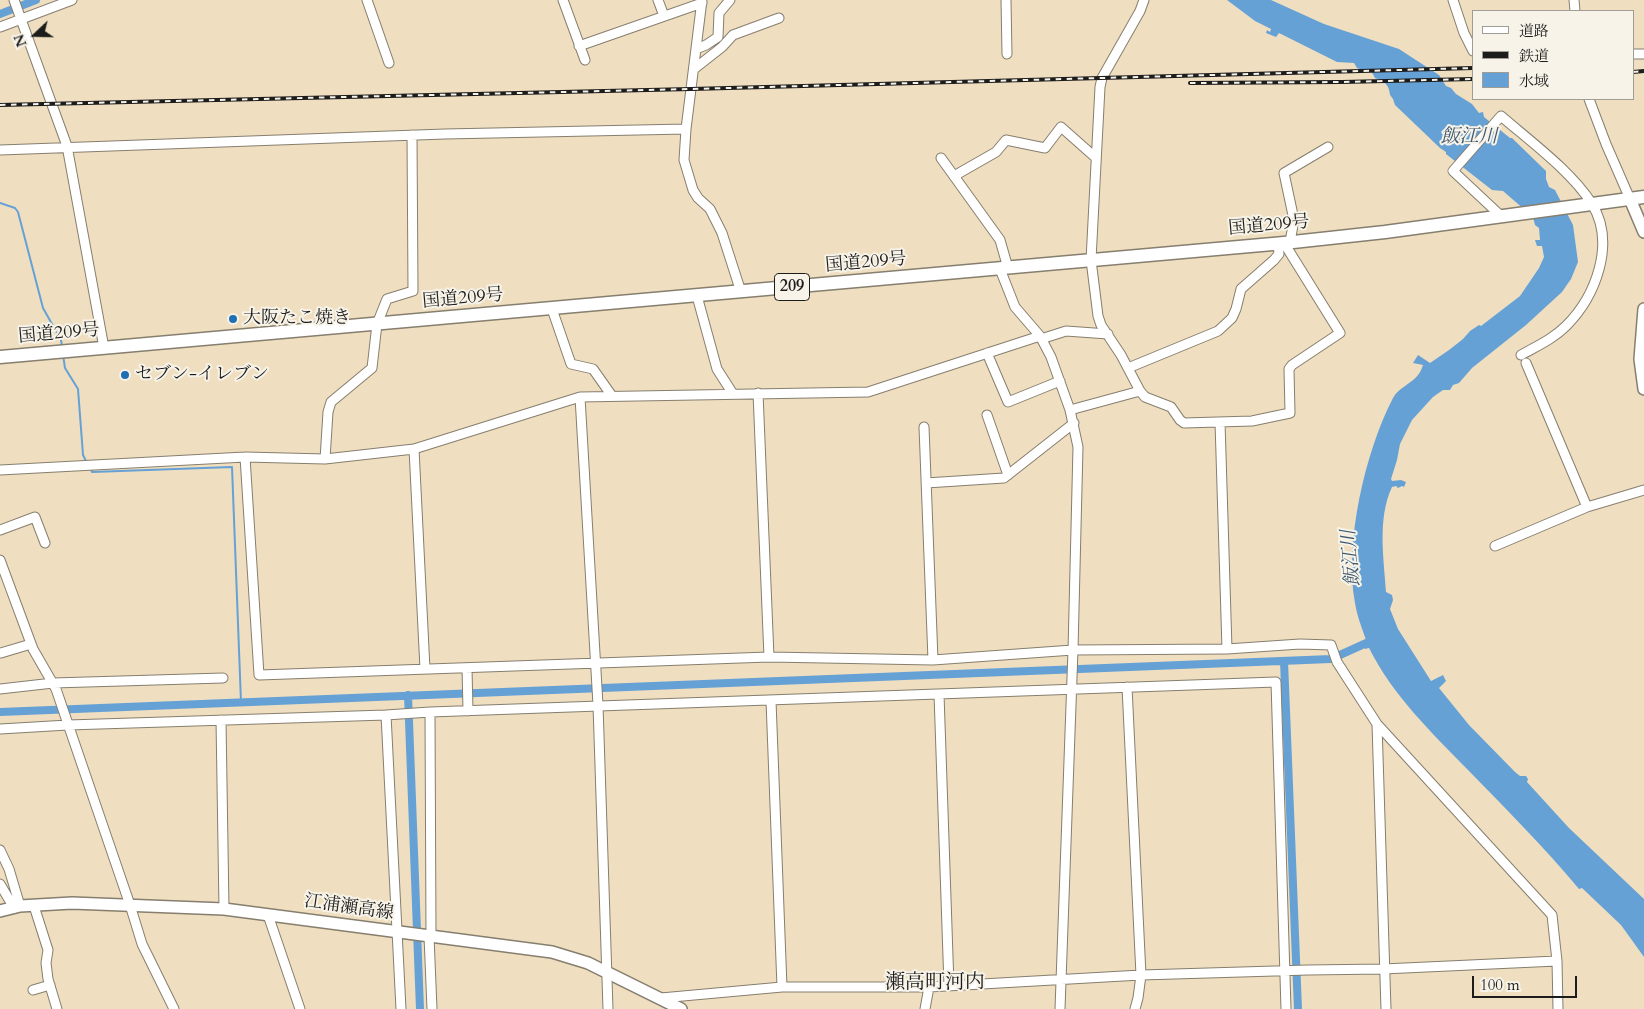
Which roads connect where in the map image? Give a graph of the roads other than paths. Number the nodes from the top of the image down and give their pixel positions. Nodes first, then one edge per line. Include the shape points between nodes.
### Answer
1 (14, 0) edge
2 (72, 0) edge
3 (367, 0) edge
4 (563, 0) edge
5 (658, 0) edge
6 (730, 0) edge
7 (1006, 0) edge
8 (1144, 0) edge
9 (1453, 0) edge
10 (702, 2) edge
11 (664, 16) junction
12 (779, 18) dead end
13 (21, 19) junction
14 (0, 26) edge
15 (579, 46) junction
16 (696, 49) junction
17 (1472, 49) edge
18 (1007, 54) dead end
19 (585, 60) dead end
20 (389, 63) dead end
21 (694, 68) junction
22 (1589, 100) edge
23 (686, 129) junction
24 (412, 135) junction
25 (67, 146) junction
26 (1328, 147) dead end
27 (0, 150) edge
28 (941, 158) dead end
29 (1096, 158) junction
30 (954, 176) junction
31 (1644, 197) edge
32 (1630, 199) junction
33 (1589, 205) junction
34 (1506, 215) junction
35 (1644, 232) edge
36 (1284, 242) junction
37 (1091, 260) junction
38 (1004, 268) junction
39 (741, 292) junction
40 (697, 296) junction
41 (552, 308) junction
42 (1644, 309) edge
43 (378, 324) junction
44 (1108, 334) junction
45 (1041, 338) junction
46 (104, 348) junction
47 (987, 353) junction
48 (0, 357) edge
49 (1128, 368) junction
50 (1060, 381) junction
51 (1644, 389) edge
52 (1140, 391) junction
53 (758, 393) junction
54 (733, 394) junction
55 (612, 396) junction
56 (580, 397) junction
57 (1070, 410) junction
58 (986, 415) dead end
59 (1220, 422) junction
60 (1074, 423) junction
61 (924, 427) dead end
62 (414, 449) junction
63 (245, 457) junction
64 (325, 459) junction
65 (0, 470) edge
66 (1008, 475) junction
67 (926, 483) junction
68 (1644, 490) edge
69 (1587, 507) junction
70 (0, 530) edge
71 (45, 543) dead end
72 (1495, 546) dead end
73 (0, 560) edge
74 (31, 644) junction
75 (1227, 649) junction
76 (1073, 650) junction
77 (1, 653) dead end
78 (769, 657) junction
79 (933, 660) junction
80 (596, 664) junction
81 (425, 669) junction
82 (467, 670) junction
83 (223, 678) dead end
84 (54, 686) junction
85 (1071, 687) junction
86 (1127, 687) junction
87 (0, 689) edge
88 (939, 694) junction
89 (771, 700) junction
90 (598, 705) junction
91 (468, 709) junction
92 (430, 712) junction
93 (386, 715) junction
94 (221, 720) junction
95 (67, 722) junction
96 (1377, 724) junction
97 (0, 729) edge
98 (0, 850) edge
99 (0, 884) edge
100 (130, 905) junction
101 (34, 906) junction
102 (17, 907) junction
103 (224, 909) junction
104 (0, 911) edge
105 (268, 915) junction
106 (400, 933) junction
107 (430, 936) junction
108 (1557, 961) junction
109 (1384, 969) junction
110 (1284, 970) junction
111 (606, 972) junction
112 (1141, 975) junction
113 (1061, 980) junction
114 (50, 986) junction
115 (949, 986) junction
116 (929, 987) junction
117 (782, 988) junction
118 (33, 990) dead end
119 (660, 998) junction
120 (57, 1009) edge
121 (174, 1009) edge
122 (300, 1009) edge
123 (402, 1009) edge
124 (432, 1009) edge
125 (608, 1009) edge
126 (681, 1009) edge
127 (925, 1009) edge
128 (1060, 1009) edge
129 (1134, 1009) edge
130 (1286, 1009) edge
131 (1386, 1009) edge
132 (1558, 1009) edge

1 - 13 street
2 - 13 street
3 - 20 street
4 - 15 street
5 - 11 street
6 - 16 street via 720,13 718,37
7 - 18 street
8 - 29 street via 1102,78
9 - 17 street
10 - 11 street
10 - 16 street
11 - 15 street
12 - 21 street via 733,35
13 - 14 street
13 - 25 street
15 - 19 street
16 - 21 street
21 - 23 street
22 - 32 street
23 - 24 street
23 - 39 street via 684,160 694,190 710,209 722,233
24 - 25 street
24 - 43 street via 412,291 388,299
25 - 27 street
25 - 46 street
26 - 36 street via 1284,173 1294,220
28 - 30 street
29 - 30 street via 1061,127 1045,148 1006,140 996,152
29 - 37 street
30 - 38 street via 1000,240
31 - 32 highway, 国道209号 / 209
32 - 33 highway, 国道209号 / 209
32 - 35 main road
33 - 34 highway, 国道209号 / 209
33 - 34 street via 1576,182 1501,116 1453,171
33 - 69 street via 1600,221 1603,250 1596,281 1578,313 1565,327 1523,359
34 - 36 highway, 国道209号 / 209
36 - 37 highway, 国道209号 / 209
36 - 49 street via 1274,260 1241,289 1236,310 1226,325
36 - 59 street via 1340,333 1292,364 1289,369 1290,413 1252,421
37 - 38 highway, 国道209号 / 209
37 - 44 street via 1098,316
38 - 39 highway, 国道209号 / 209
38 - 45 street via 1015,307
39 - 40 highway, 国道209号 / 209
40 - 41 highway, 国道209号 / 209
40 - 54 street via 718,369
41 - 43 highway, 国道209号 / 209
41 - 55 street via 571,364 593,369
42 - 51 main road via 1640,359
43 - 46 highway, 国道209号 / 209
43 - 64 street via 372,368 331,402
44 - 45 street via 1066,331
44 - 49 street
45 - 47 street
45 - 50 street
46 - 48 highway, 国道209号 / 209
47 - 50 street via 1008,402
47 - 53 street via 868,392
49 - 52 street
50 - 57 street
52 - 57 street
52 - 59 street via 1145,397 1171,408 1184,422
53 - 54 street
53 - 78 street
54 - 55 street
55 - 56 street
56 - 62 street
56 - 80 street
57 - 60 street
58 - 66 street
59 - 75 street
60 - 66 street
60 - 76 street via 1078,447
61 - 67 street
62 - 64 street
62 - 81 street
63 - 64 street
63 - 65 street
63 - 81 street via 259,675
66 - 67 street via 1004,478
67 - 79 street
68 - 69 street
69 - 72 street
70 - 71 street via 35,517
73 - 74 street
74 - 77 street
74 - 84 street
75 - 76 street
75 - 96 street via 1330,645 1337,662
76 - 79 street
76 - 85 street
78 - 79 street
78 - 80 street
80 - 82 street
80 - 90 street
81 - 82 street
82 - 91 street
83 - 84 street
84 - 87 street
84 - 95 street
85 - 86 street
85 - 88 street
85 - 113 street
86 - 110 street via 1276,682
86 - 112 street
88 - 89 street
88 - 115 street
89 - 90 street
89 - 117 street
90 - 91 street
90 - 111 street
91 - 92 street
92 - 93 street
92 - 107 street
93 - 94 street
93 - 106 street
94 - 95 street
94 - 103 street
95 - 97 street
95 - 100 street
96 - 108 street via 1552,915
96 - 109 street
98 - 102 street via 9,869
99 - 102 street
100 - 101 main road, 江浦瀬高線 via 72,903
100 - 103 main road, 江浦瀬高線
100 - 121 street via 148,958
101 - 102 main road, 江浦瀬高線
101 - 114 street via 48,950 46,963
102 - 104 main road, 江浦瀬高線
103 - 105 main road, 江浦瀬高線
105 - 106 main road, 江浦瀬高線
105 - 122 street
106 - 107 main road, 江浦瀬高線
106 - 123 street
107 - 111 main road, 江浦瀬高線 via 552,952
107 - 124 street
108 - 109 street
108 - 132 street
109 - 110 street
109 - 131 street
110 - 112 street
110 - 130 street
111 - 119 main road, 江浦瀬高線
111 - 125 street
112 - 113 street
112 - 129 street
113 - 115 street
113 - 128 street
114 - 118 street
114 - 120 street
115 - 116 street
116 - 117 street
116 - 127 street
117 - 119 street
119 - 126 main road, 江浦瀬高線

